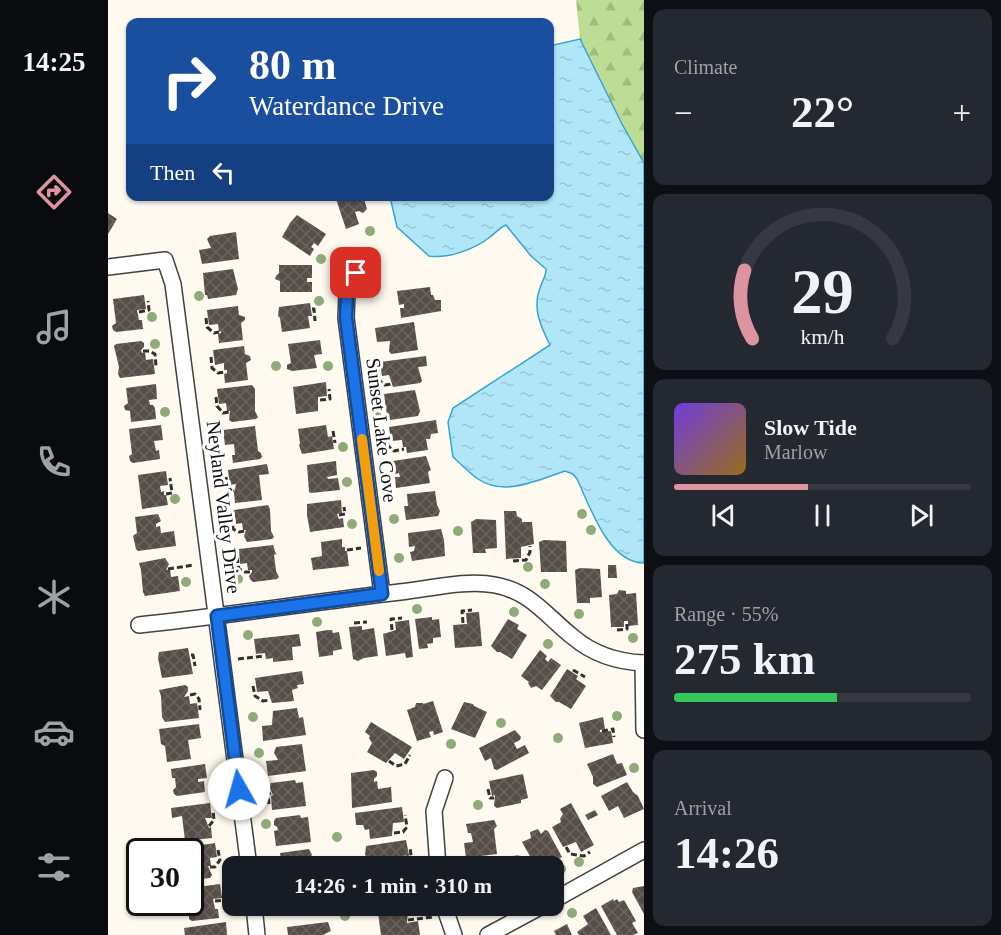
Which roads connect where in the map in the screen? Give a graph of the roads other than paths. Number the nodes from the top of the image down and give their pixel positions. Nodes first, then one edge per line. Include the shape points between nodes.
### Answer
1 (108, 267) edge
2 (356, 273) dead end
3 (382, 594) junction
4 (217, 616) junction
5 (139, 626) dead end
6 (644, 663) edge
7 (644, 730) edge
8 (445, 778) dead end
9 (644, 850) edge
10 (248, 856) edge
11 (437, 856) edge
12 (564, 894) edge
13 (255, 916) edge
14 (443, 916) edge
15 (523, 916) edge
16 (257, 935) edge
17 (454, 935) edge
18 (488, 935) edge

1 - 4 street, Neyland Valley Drive via 165,260 176,298
2 - 3 street, Sunset Lake Cove via 347,294 346,318
3 - 4 street
3 - 6 street via 483,583 500,586 533,600 574,639 593,650 616,659
4 - 5 street
4 - 10 street, Neyland Valley Drive
6 - 7 street
8 - 11 street via 434,811
9 - 12 street
13 - 16 street
14 - 17 street
15 - 18 street

